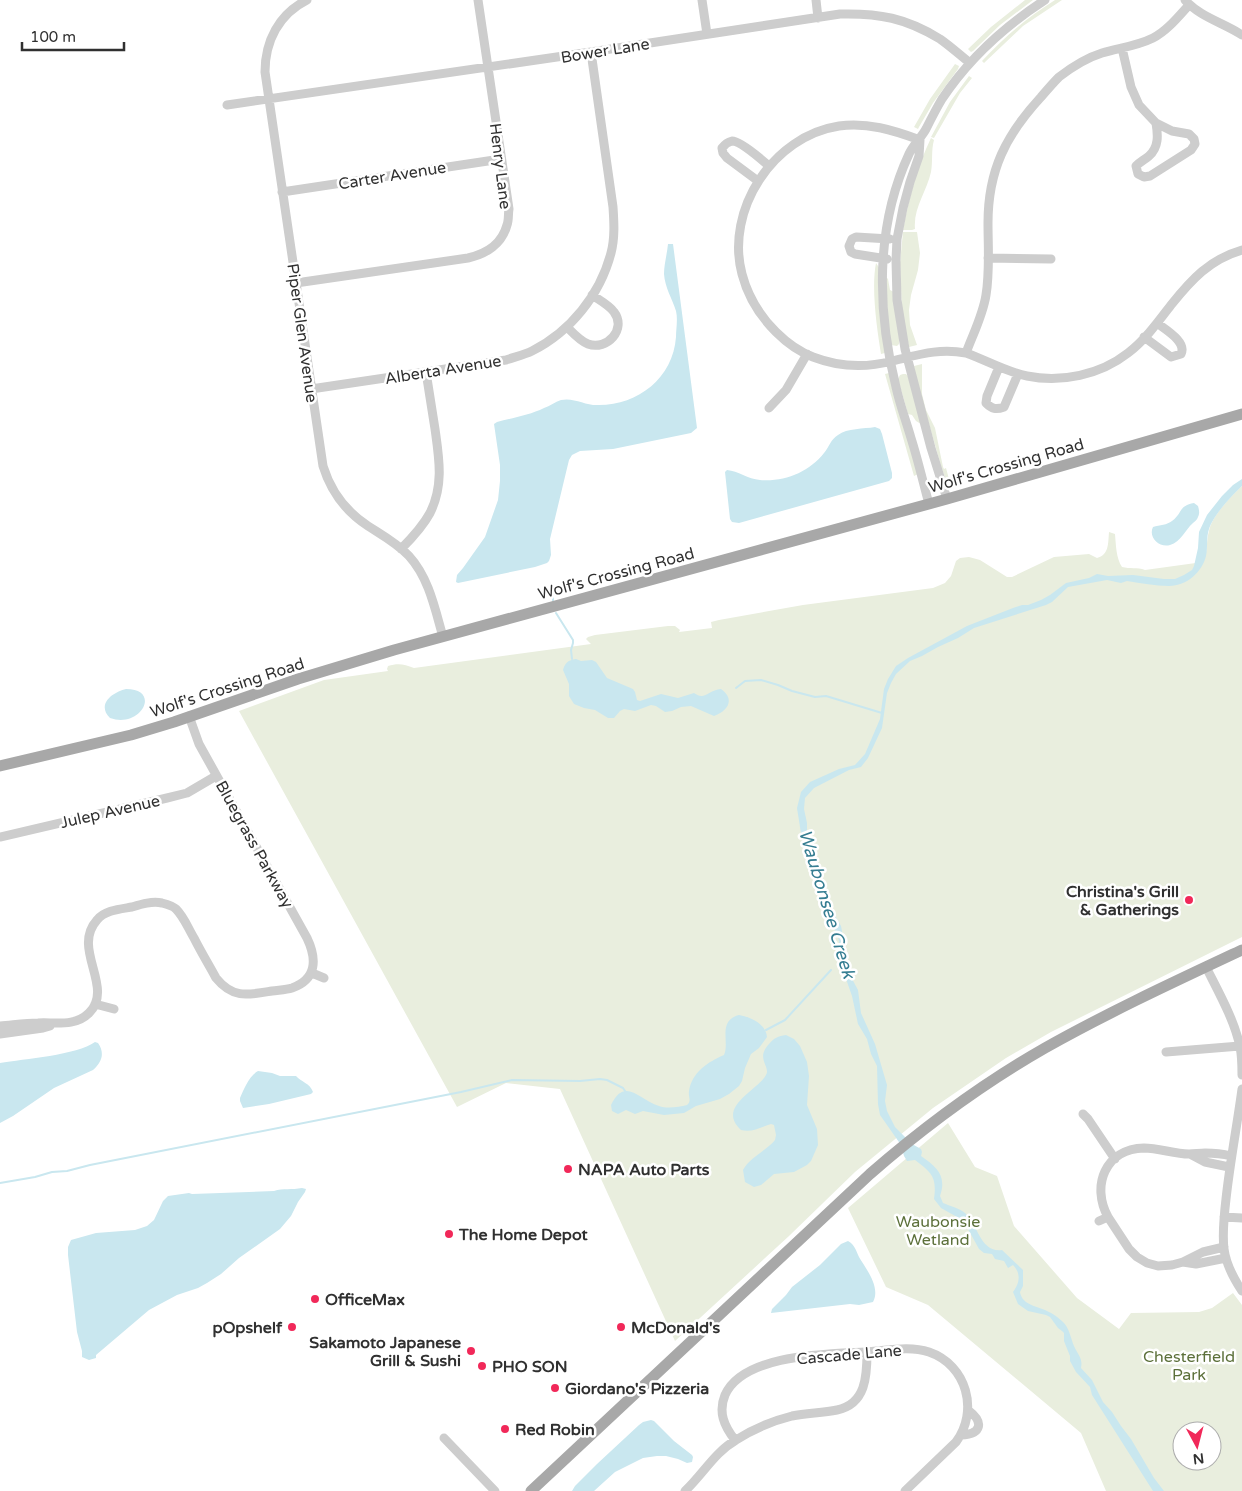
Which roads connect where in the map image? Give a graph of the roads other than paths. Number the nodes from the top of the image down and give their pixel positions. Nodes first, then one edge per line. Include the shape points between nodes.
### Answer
1 (307, 0) edge
2 (478, 0) edge
3 (702, 0) edge
4 (816, 0) edge
5 (1045, 0) edge
6 (1187, 2) edge
7 (818, 18) junction
8 (707, 34) junction
9 (1242, 35) edge
10 (1122, 48) junction
11 (591, 52) junction
12 (970, 63) junction
13 (488, 67) junction
14 (269, 99) junction
15 (227, 105) dead end
16 (1156, 123) junction
17 (920, 140) junction
18 (501, 159) junction
19 (769, 166) junction
20 (758, 181) junction
21 (282, 192) junction
22 (885, 238) junction
23 (898, 239) junction
24 (1242, 250) edge
25 (988, 258) junction
26 (883, 259) junction
27 (1051, 259) dead end
28 (896, 260) junction
29 (296, 283) junction
30 (592, 296) junction
31 (1157, 323) junction
32 (567, 327) junction
33 (1144, 337) junction
34 (966, 353) junction
35 (806, 354) junction
36 (907, 358) junction
37 (890, 362) junction
38 (999, 367) junction
39 (426, 372) junction
40 (1018, 374) junction
41 (311, 389) junction
42 (768, 408) dead end
43 (1242, 414) edge
44 (947, 499) junction
45 (929, 504) junction
46 (402, 549) junction
47 (443, 637) junction
48 (189, 716) junction
49 (0, 766) edge
50 (216, 776) junction
51 (0, 838) edge
52 (1242, 950) edge
53 (1206, 967) junction
54 (312, 973) junction
55 (324, 978) dead end
56 (95, 1004) junction
57 (114, 1009) dead end
58 (0, 1026) edge
59 (1239, 1032) edge
60 (1240, 1046) junction
61 (1166, 1052) dead end
62 (1242, 1075) edge
63 (1242, 1089) edge
64 (1083, 1114) dead end
65 (1240, 1120) edge
66 (1190, 1154) junction
67 (1231, 1156) junction
68 (1115, 1159) junction
69 (1230, 1167) junction
70 (1224, 1217) junction
71 (1242, 1218) edge
72 (1224, 1247) junction
73 (1226, 1258) junction
74 (1183, 1262) junction
75 (1242, 1291) edge
76 (867, 1352) junction
77 (968, 1410) junction
78 (961, 1435) junction
79 (444, 1438) dead end
80 (734, 1440) junction
81 (494, 1491) edge
82 (531, 1491) edge
83 (685, 1491) edge
84 (906, 1491) edge

1 - 14 street, Piper Glen Avenue via 284,18 270,39 265,63
2 - 13 street, Henry Lane
3 - 8 street
4 - 7 street
5 - 12 street via 998,36
6 - 9 street
6 - 10 street via 1164,31 1154,38
7 - 8 street, Bower Lane
7 - 12 street, Bower Lane via 863,13 891,17 941,40
8 - 11 street, Bower Lane
10 - 16 street via 1131,87 1139,105
10 - 25 street via 1088,58 1059,78 1024,116 1007,141 989,196
11 - 13 street, Bower Lane
11 - 30 street, Alberta Avenue via 614,225 612,251
12 - 17 street via 942,100
13 - 14 street, Bower Lane
13 - 18 street, Henry Lane
14 - 15 street, Bower Lane
14 - 21 street, Piper Glen Avenue
16 - 16 street via 1158,140 1155,148 1136,166 1138,174 1144,177 1191,150 1195,144 1189,134 1172,131
17 - 19 street via 891,129 868,125 838,126 811,134 787,148
17 - 22 street via 910,152 900,177
17 - 23 street
18 - 21 street, Carter Avenue
18 - 29 street, Henry Lane via 507,225 502,238 486,253
19 - 20 street
19 - 20 street via 738,142 731,141 722,148 727,158
20 - 35 street via 740,229 741,273 763,319 783,339
21 - 29 street, Piper Glen Avenue
22 - 23 street
22 - 26 street
22 - 26 street via 856,237 849,246 855,254
23 - 28 street
24 - 31 street via 1231,253 1199,273
25 - 27 street
25 - 34 street via 986,296
26 - 28 street
26 - 37 street via 883,309
28 - 36 street via 900,328
29 - 41 street, Piper Glen Avenue
30 - 32 street, Alberta Avenue
30 - 32 street via 614,312 618,320 618,330 613,338 605,343 588,344
31 - 33 street
31 - 33 street via 1182,344 1181,354 1171,358
32 - 39 street, Alberta Avenue via 531,351 506,360
33 - 40 street via 1113,363 1091,372 1056,379
34 - 36 street via 945,350
34 - 38 street
35 - 37 street via 844,365
35 - 42 street via 786,390
36 - 37 street
36 - 44 street
37 - 45 street
38 - 40 street
38 - 40 street via 987,396 986,403 991,408 998,410 1004,407
39 - 41 street, Alberta Avenue
39 - 46 street via 439,456 439,483 430,513
41 - 46 street, Piper Glen Avenue via 323,466 333,491 348,511
43 - 44 main road, Wolf's Crossing Road
44 - 45 main road, Wolf's Crossing Road
45 - 47 main road, Wolf's Crossing Road
46 - 47 street, Piper Glen Avenue via 425,579
47 - 48 main road, Wolf's Crossing Road via 298,679
48 - 49 main road, Wolf's Crossing Road via 112,740
48 - 50 street, Bluegrass Parkway
50 - 51 street, Julep Avenue via 187,792
50 - 54 street, Bluegrass Parkway via 312,947
52 - 53 main road
53 - 59 street
53 - 82 main road via 1044,1048 992,1080 921,1131
54 - 55 street
54 - 56 street via 304,982 291,988 247,995 232,992 216,978 183,918 169,902 150,902 108,912 92,921 88,941 98,992
56 - 57 street
56 - 58 street via 82,1018 71,1022
59 - 60 street
60 - 61 street
60 - 62 street
63 - 65 street
64 - 68 street
65 - 67 street
66 - 67 street
66 - 68 street via 1145,1148 1130,1150
66 - 69 street via 1205,1162
67 - 69 street
68 - 74 street via 1103,1174 1100,1186 1104,1219 1129,1249 1147,1263 1158,1266
69 - 70 street
70 - 71 street
70 - 72 street
72 - 73 street
72 - 74 street via 1203,1252
73 - 74 street via 1196,1264
73 - 75 street
76 - 77 street, Cascade Lane via 909,1349 940,1357 962,1380
76 - 80 street via 865,1382 850,1405 775,1421
76 - 80 street, Cascade Lane via 799,1356 740,1376 722,1402 723,1420
77 - 78 street, Cascade Lane
77 - 78 street, Cascade Lane via 979,1426 975,1432
78 - 84 street, Cascade Lane
79 - 81 street
80 - 83 street

